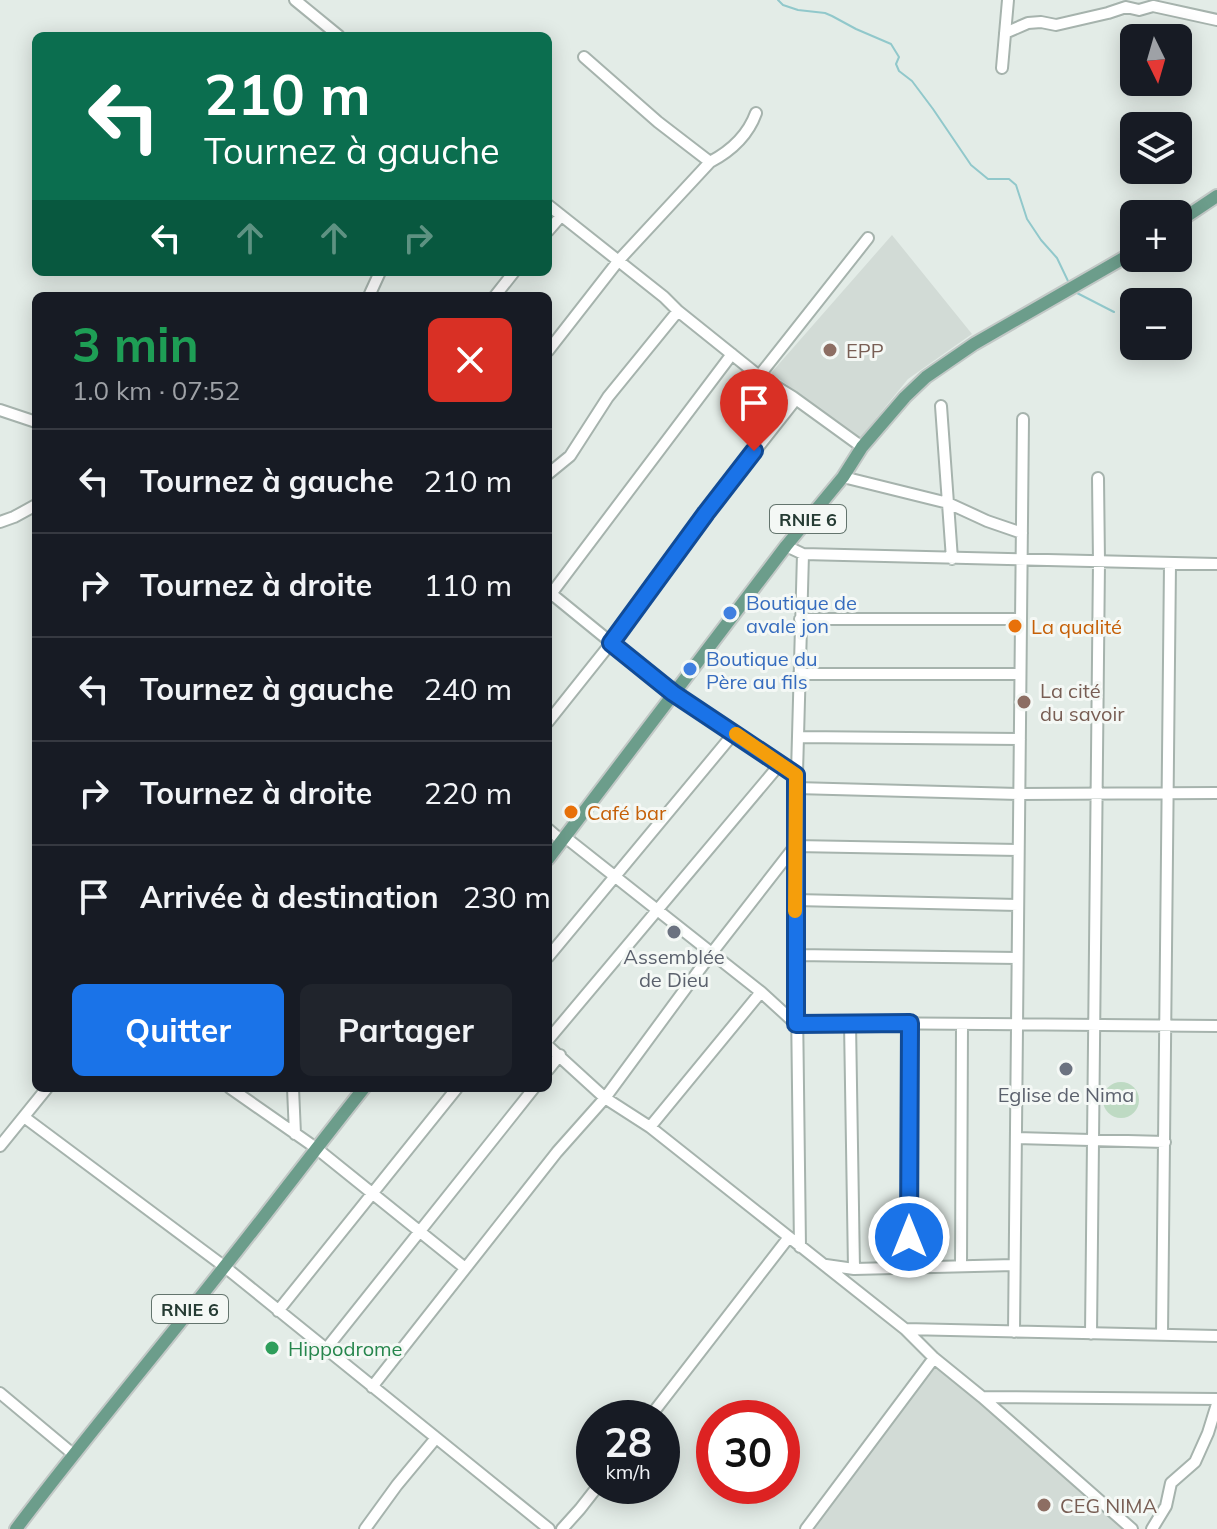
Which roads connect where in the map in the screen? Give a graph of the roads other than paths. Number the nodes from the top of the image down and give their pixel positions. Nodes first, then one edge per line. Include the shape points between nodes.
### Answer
1 (295, 0) edge
2 (1008, 0) edge
3 (1217, 20) edge
4 (334, 32) edge
5 (1005, 33) junction
6 (584, 57) dead end
7 (1002, 68) dead end
8 (756, 113) dead end
9 (710, 162) junction
10 (1217, 196) edge
11 (552, 208) edge
12 (1192, 213) edge
13 (561, 216) junction
14 (552, 226) edge
15 (868, 238) dead end
16 (619, 260) junction
17 (1120, 260) edge
18 (511, 276) edge
19 (498, 292) edge
20 (678, 311) junction
21 (552, 346) edge
22 (732, 354) junction
23 (759, 376) junction
24 (793, 397) junction
25 (941, 406) dead end
26 (0, 410) edge
27 (1023, 419) dead end
28 (32, 421) edge
29 (862, 447) junction
30 (552, 471) edge
31 (843, 477) junction
32 (1098, 478) dead end
33 (948, 503) junction
34 (32, 507) edge
35 (0, 522) edge
36 (1022, 533) junction
37 (786, 546) junction
38 (803, 554) junction
39 (952, 559) junction
40 (1021, 561) junction
41 (1099, 562) junction
42 (1170, 564) junction
43 (1217, 564) edge
44 (552, 590) edge
45 (552, 596) edge
46 (800, 619) junction
47 (1021, 619) junction
48 (611, 643) junction
49 (799, 674) junction
50 (1020, 674) junction
51 (673, 693) junction
52 (552, 717) edge
53 (734, 733) junction
54 (798, 737) junction
55 (1020, 739) junction
56 (780, 764) junction
57 (796, 775) junction
58 (796, 788) junction
59 (1169, 793) junction
60 (1217, 793) edge
61 (1019, 794) junction
62 (1096, 794) junction
63 (552, 832) edge
64 (564, 839) junction
65 (795, 846) junction
66 (1018, 850) junction
67 (552, 854) edge
68 (615, 876) junction
69 (795, 900) junction
70 (1018, 905) junction
71 (657, 910) junction
72 (552, 952) edge
73 (711, 954) junction
74 (796, 955) junction
75 (1017, 958) junction
76 (761, 992) junction
77 (850, 1023) junction
78 (910, 1023) junction
79 (796, 1024) junction
80 (962, 1024) junction
81 (1017, 1024) junction
82 (1094, 1025) junction
83 (1166, 1025) junction
84 (1217, 1026) edge
85 (552, 1038) edge
86 (552, 1047) edge
87 (560, 1055) junction
88 (552, 1065) edge
89 (44, 1092) edge
90 (236, 1092) edge
91 (293, 1092) edge
92 (361, 1092) edge
93 (454, 1092) edge
94 (531, 1092) edge
95 (605, 1098) junction
96 (24, 1117) junction
97 (650, 1127) junction
98 (295, 1134) junction
99 (1016, 1138) junction
100 (1093, 1140) junction
101 (1165, 1142) junction
102 (0, 1146) edge
103 (316, 1148) junction
104 (373, 1194) junction
105 (420, 1232) junction
106 (789, 1237) junction
107 (800, 1247) junction
108 (824, 1265) junction
109 (1014, 1265) junction
110 (961, 1266) junction
111 (225, 1267) junction
112 (465, 1268) junction
113 (909, 1268) junction
114 (854, 1269) junction
115 (278, 1311) junction
116 (905, 1329) junction
117 (1014, 1332) junction
118 (1091, 1334) junction
119 (1162, 1335) junction
120 (1217, 1336) edge
121 (326, 1349) junction
122 (934, 1358) junction
123 (372, 1387) junction
124 (0, 1393) edge
125 (982, 1397) junction
126 (663, 1400) edge
127 (1217, 1402) edge
128 (436, 1438) junction
129 (73, 1454) junction
130 (584, 1504) edge
131 (16, 1529) edge
132 (365, 1529) edge
133 (549, 1529) edge
134 (562, 1529) edge
135 (806, 1529) edge
136 (1132, 1529) edge
137 (1152, 1529) edge

1 - 4 street
2 - 5 street
3 - 5 street via 1153,6 1126,7 1056,25 1028,23
5 - 7 street
6 - 9 street
8 - 9 street via 738,141
9 - 16 street
10 - 12 main road
11 - 13 street
13 - 14 street
13 - 16 street
15 - 23 street
16 - 20 street
16 - 21 street
17 - 29 main road, RNIE 6 via 926,377
18 - 19 street
20 - 22 street
20 - 30 street via 608,397 570,456
22 - 23 street
22 - 44 street
23 - 24 street
24 - 29 street
24 - 48 street
25 - 33 street
26 - 28 street
27 - 36 street
29 - 31 main road, RNIE 6
31 - 33 street
31 - 37 main road, RNIE 6
32 - 41 street
33 - 36 street
33 - 39 street
34 - 35 street
36 - 40 street
37 - 38 street
37 - 51 main road, RNIE 6
38 - 39 street
38 - 46 street
39 - 40 street
40 - 41 street
40 - 47 street
41 - 42 street
41 - 62 street
42 - 43 street
42 - 59 street
45 - 48 street
46 - 47 street
46 - 49 street
47 - 50 street
48 - 51 street
48 - 52 street
49 - 50 street
49 - 54 street
50 - 55 street
51 - 53 street
51 - 64 main road, RNIE 6
53 - 56 street
53 - 68 street
54 - 55 street
54 - 57 street
55 - 61 street
56 - 57 street
56 - 71 street
57 - 58 street
58 - 61 street
58 - 65 street
59 - 60 street
59 - 62 street
59 - 83 street
61 - 62 street
61 - 66 street
62 - 82 street
63 - 64 street
64 - 67 main road, RNIE 6
64 - 68 street
65 - 66 street
65 - 69 street
65 - 73 street
66 - 70 street
68 - 71 street
68 - 72 street
69 - 70 street
69 - 74 street
70 - 75 street
71 - 73 street
71 - 85 street
73 - 76 street
73 - 95 street
74 - 75 street
74 - 79 street
75 - 81 street
76 - 79 street
76 - 97 street
77 - 78 street
77 - 79 street
77 - 114 street
78 - 80 street
78 - 113 street
79 - 107 street
80 - 81 street
80 - 110 street
81 - 82 street
81 - 99 street
82 - 83 street
82 - 100 street
83 - 84 street
83 - 101 street
86 - 87 street
87 - 88 street
87 - 95 street
89 - 96 street
90 - 98 street
91 - 98 street
92 - 103 main road, RNIE 6
93 - 104 street
94 - 105 street
95 - 97 street
95 - 112 street
96 - 102 street
96 - 111 street
97 - 106 street
98 - 103 street
99 - 100 street
99 - 109 street
100 - 101 street
100 - 118 street
101 - 119 street
103 - 104 street
103 - 111 main road, RNIE 6
104 - 105 street
104 - 115 street
105 - 112 street
105 - 121 street
106 - 107 street
106 - 126 street
107 - 108 street
108 - 114 street
108 - 116 street
109 - 110 street
109 - 117 street
110 - 113 street
111 - 115 street
111 - 129 main road, RNIE 6
112 - 123 street
113 - 114 street
115 - 121 street
116 - 117 street
116 - 122 street
117 - 118 street
118 - 119 street
119 - 120 street
121 - 123 street
122 - 125 street
122 - 135 street
123 - 128 street
124 - 129 street
125 - 127 street
125 - 136 street
127 - 137 street via 1195,1462 1171,1483 1166,1506
128 - 132 street
128 - 133 street
129 - 131 main road, RNIE 6
130 - 134 street

